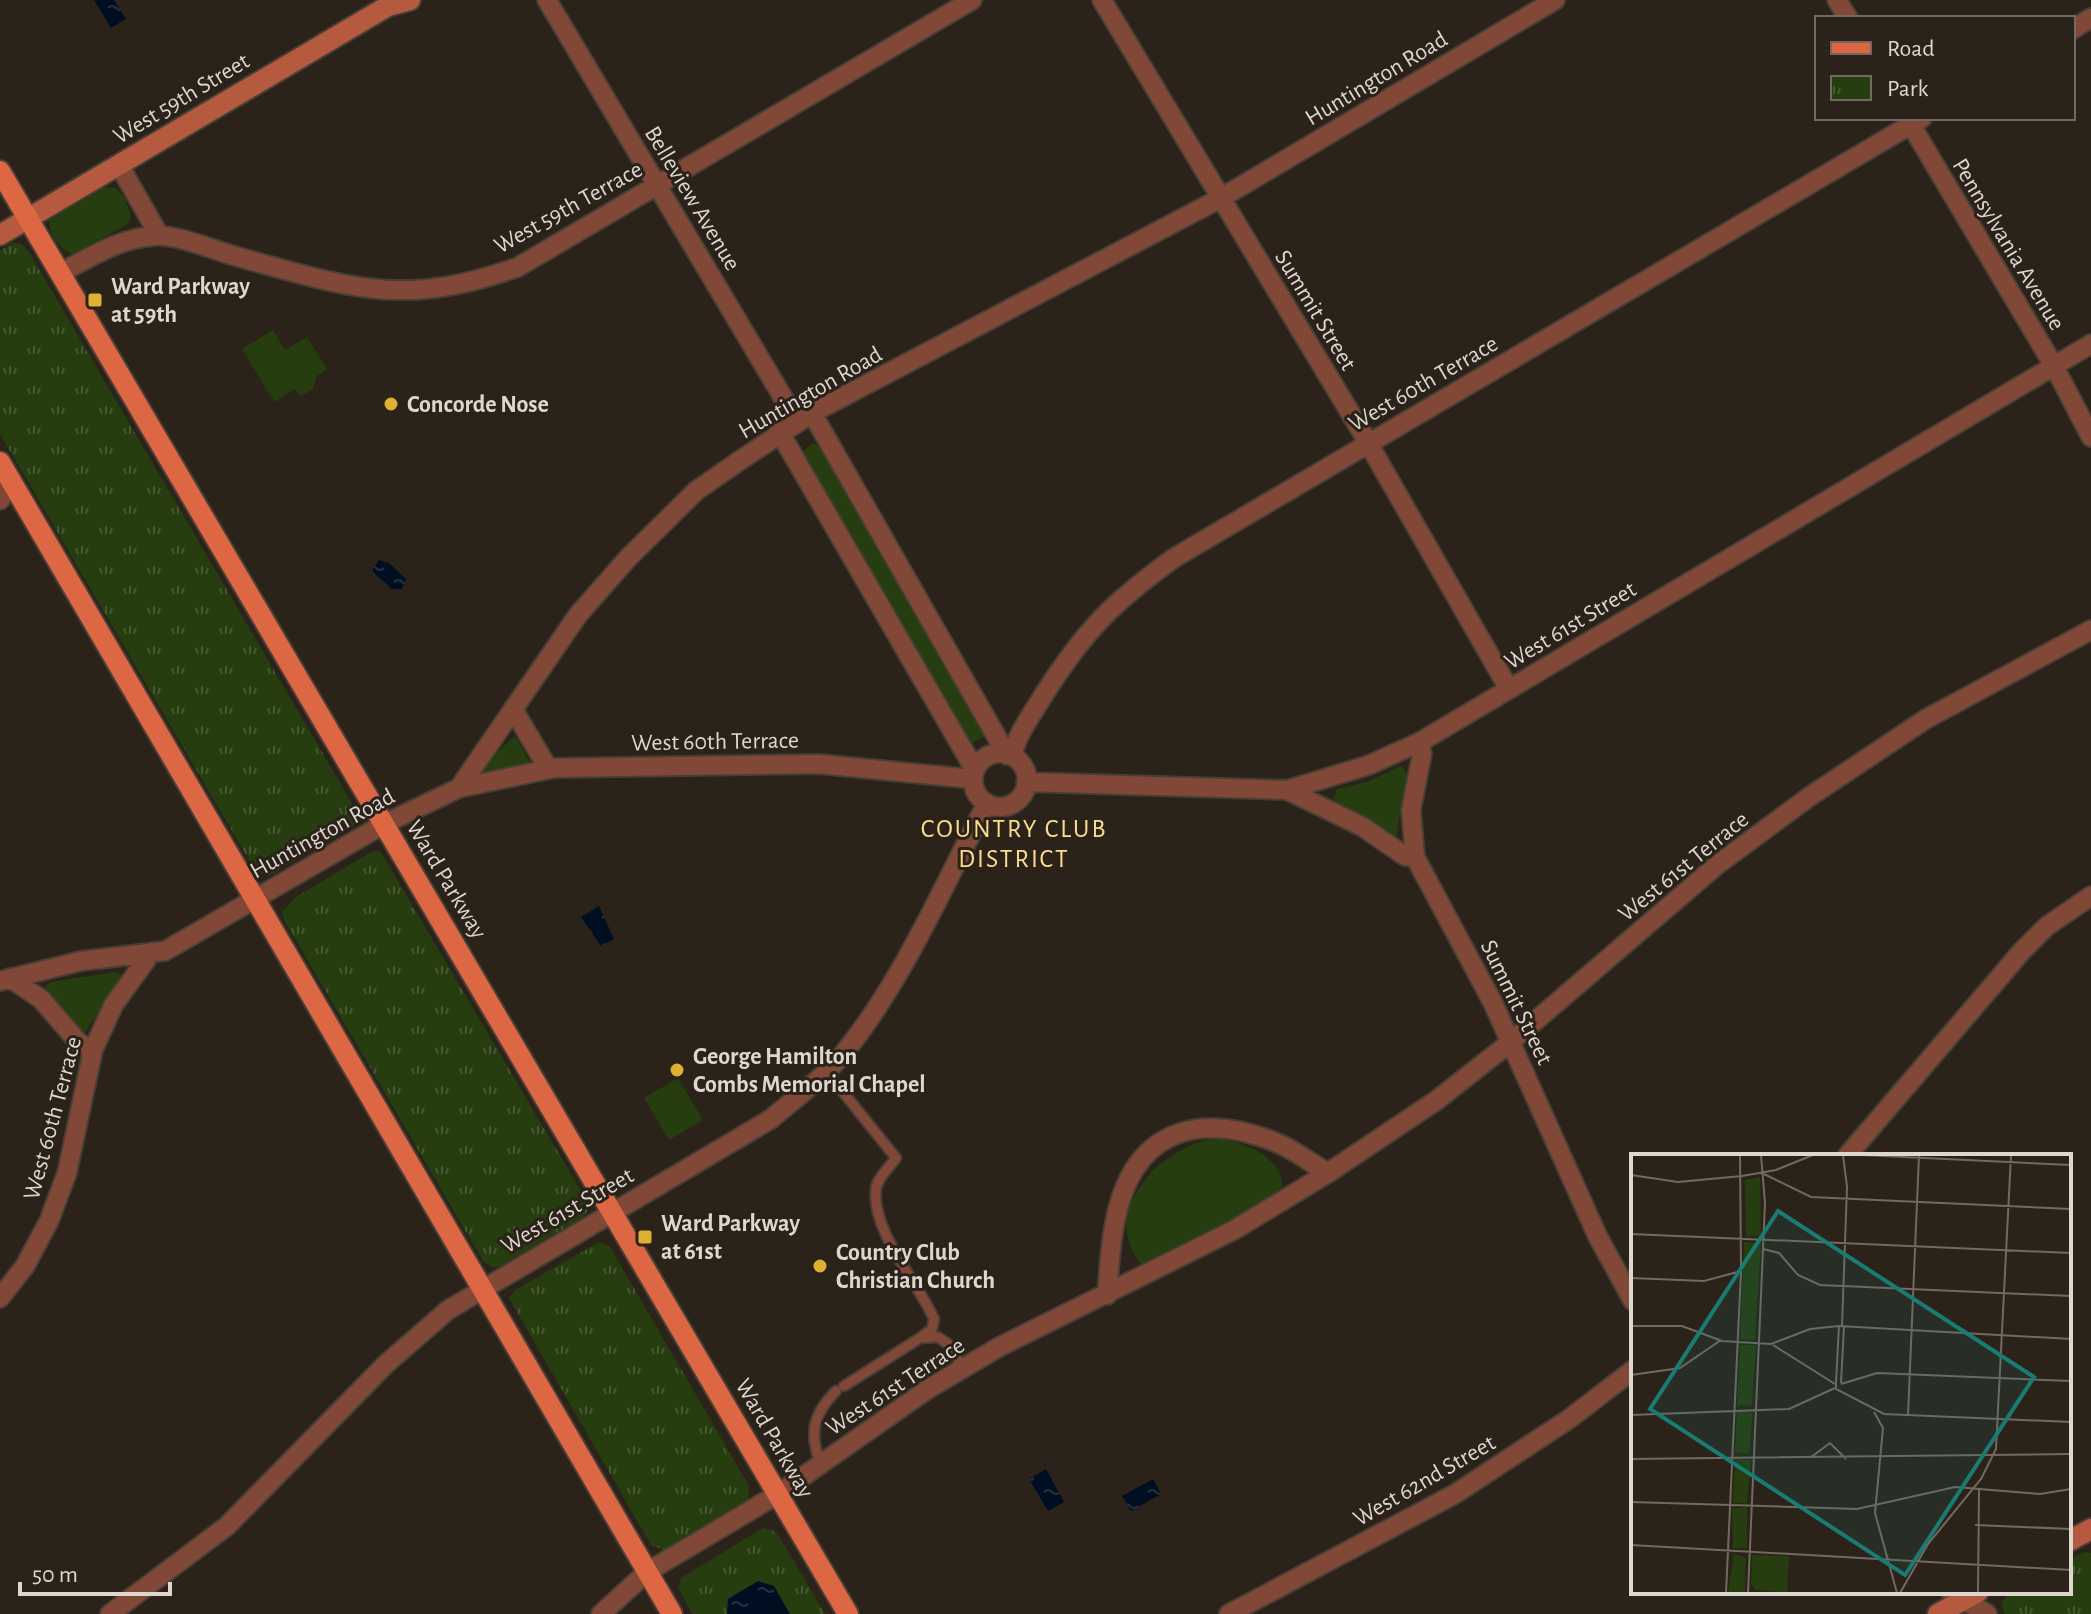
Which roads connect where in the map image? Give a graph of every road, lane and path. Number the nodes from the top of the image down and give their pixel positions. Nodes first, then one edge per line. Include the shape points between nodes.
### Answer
1 (410, 0) edge
2 (547, 0) edge
3 (972, 0) edge
4 (1102, 0) edge
5 (1555, 0) edge
6 (390, 3) edge
7 (1913, 120) edge
8 (119, 165) junction
9 (0, 171) edge
10 (657, 186) junction
11 (1221, 198) junction
12 (28, 218) junction
13 (0, 235) edge
14 (159, 235) junction
15 (60, 273) junction
16 (2091, 344) edge
17 (2054, 366) junction
18 (804, 417) junction
19 (779, 431) junction
20 (2091, 437) edge
21 (1368, 444) junction
22 (0, 462) edge
23 (12, 482) junction
24 (0, 500) edge
25 (2091, 630) edge
26 (1509, 689) junction
27 (513, 709) junction
28 (1420, 742) junction
29 (1009, 756) junction
30 (548, 768) junction
31 (974, 774) junction
32 (1026, 782) junction
33 (459, 788) junction
34 (1287, 790) junction
35 (987, 803) junction
36 (384, 824) junction
37 (1415, 857) junction
38 (2091, 896) edge
39 (256, 898) junction
40 (152, 952) junction
41 (5, 979) edge
42 (1512, 1041) junction
43 (93, 1050) junction
44 (826, 1071) junction
45 (1849, 1154) edge
46 (1328, 1173) junction
47 (613, 1212) junction
48 (482, 1287) junction
49 (1107, 1295) junction
50 (1631, 1297) edge
51 (0, 1298) edge
52 (920, 1338) junction
53 (963, 1368) junction
54 (1631, 1372) edge
55 (821, 1465) junction
56 (778, 1494) junction
57 (2091, 1529) edge
58 (2071, 1540) edge
59 (647, 1572) junction
60 (1965, 1594) edge
61 (110, 1614) edge
62 (601, 1614) edge
63 (672, 1614) edge
64 (848, 1614) edge
65 (1229, 1614) edge
66 (1938, 1614) edge
67 (1987, 1614) edge

1 - 6 street, West 59th Street
2 - 10 street, Belleview Avenue
3 - 10 street, West 59th Terrace
4 - 11 street, Summit Street
5 - 11 street, Huntington Road
6 - 8 street, West 59th Street
7 - 17 street, Pennsylvania Avenue
7 - 21 street, West 60th Terrace
8 - 12 street, West 59th Street
8 - 14 street
9 - 12 main road, Ward Parkway
10 - 14 street, West 59th Terrace via 518,267 471,283 423,291 354,289
10 - 18 street, Belleview Avenue
11 - 18 street, Huntington Road
11 - 21 street, Summit Street
12 - 13 street, West 59th Street
12 - 15 main road, Ward Parkway
14 - 15 street, West 59th Terrace via 120,241
15 - 36 main road, Ward Parkway
16 - 17 street, West 61st Street
17 - 20 street, Pennsylvania Avenue
17 - 26 street, West 61st Street
18 - 19 street, Huntington Road
18 - 29 street, Belleview Avenue
19 - 27 street, Huntington Road via 696,491 629,557 578,615
19 - 31 street
21 - 26 street, Summit Street
21 - 29 street, West 60th Terrace via 1174,558 1122,596 1067,658
22 - 23 main road
23 - 24 street
23 - 39 main road
25 - 42 street, West 61st Terrace via 1926,719 1809,797 1717,865
26 - 28 street, West 61st Street
27 - 30 street
27 - 33 street, Huntington Road
28 - 34 street, West 61st Street via 1369,765
28 - 37 street via 1411,810
29 - 31 street via 986,757
29 - 32 street via 1024,769
30 - 31 street, West 60th Terrace via 819,764
30 - 33 street, West 60th Terrace
31 - 35 street via 977,795
32 - 34 street, West 61st Street
32 - 35 street via 1013,806
33 - 36 street, Huntington Road
34 - 37 street
35 - 44 street, West 61st Street via 888,990
36 - 39 street, Huntington Road
36 - 47 main road, Ward Parkway
37 - 42 street, Summit Street
38 - 45 street via 2022,951
39 - 40 street, Huntington Road via 165,951
39 - 48 main road
40 - 41 street, Huntington Road
40 - 43 street, West 60th Terrace via 114,1004
41 - 43 street via 41,999 79,1043
42 - 46 street, West 61st Terrace via 1437,1100
42 - 50 street, Summit Street via 1555,1146
43 - 51 street, West 60th Terrace via 67,1173 25,1266
44 - 47 street, West 61st Street via 771,1119
44 - 52 lane via 896,1158 876,1186 876,1202 884,1228 934,1319 932,1329
46 - 49 street, West 61st Terrace via 1234,1230
46 - 49 street via 1276,1142 1223,1126 1192,1127 1163,1139 1140,1159 1126,1187 1115,1221
47 - 48 street, West 61st Street
47 - 56 main road, Ward Parkway
48 - 59 main road
48 - 61 street, West 61st Street via 386,1364 227,1526
49 - 53 street, West 61st Terrace
52 - 53 lane via 938,1337
52 - 55 lane via 840,1388 814,1420 812,1442
53 - 55 street, West 61st Terrace
54 - 65 street, West 62nd Street via 1455,1494
55 - 56 street, West 61st Terrace
56 - 59 street, West 61st Terrace
56 - 64 main road, Ward Parkway
57 - 58 street
59 - 62 street, West 61st Terrace
59 - 63 main road
60 - 66 street
60 - 67 street

